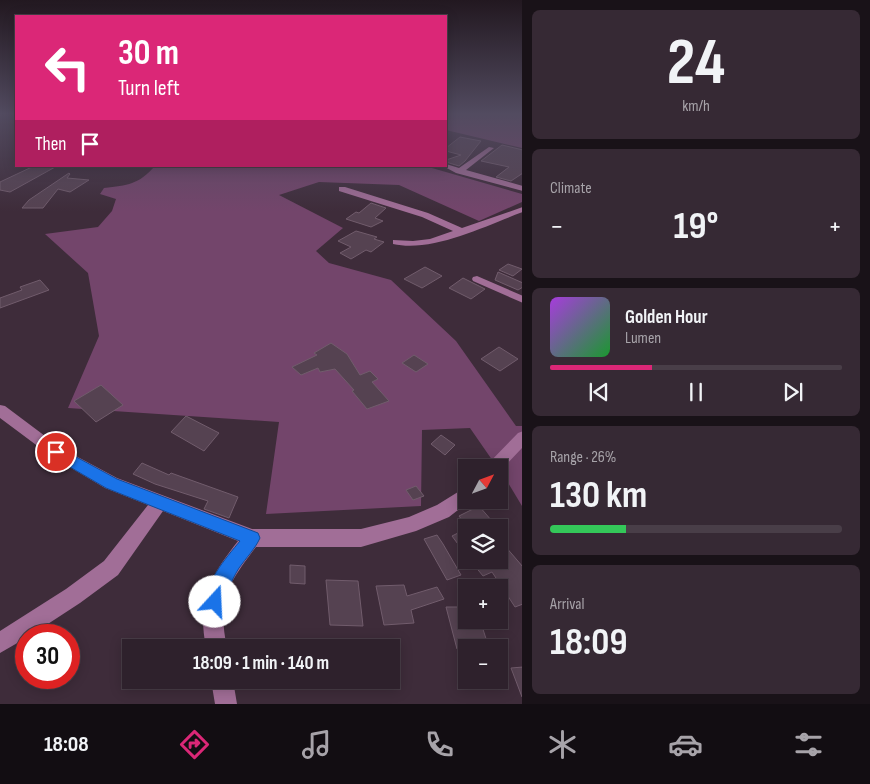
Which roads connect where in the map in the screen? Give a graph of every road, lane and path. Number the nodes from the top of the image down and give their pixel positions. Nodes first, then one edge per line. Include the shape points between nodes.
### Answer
1 (491, 148) dead end
2 (447, 166) edge
3 (459, 171) junction
4 (522, 188) edge
5 (342, 189) dead end
6 (522, 208) edge
7 (461, 231) junction
8 (396, 242) dead end
9 (477, 279) dead end
10 (522, 300) edge
11 (0, 410) edge
12 (522, 437) edge
13 (501, 459) edge
14 (458, 500) edge
15 (160, 502) junction
16 (252, 538) junction
17 (216, 639) edge
18 (0, 643) edge
19 (224, 689) edge
20 (226, 704) edge

1 - 3 street
2 - 3 street
3 - 4 street
5 - 7 street via 425,215
6 - 7 street
7 - 8 street via 431,242
9 - 10 street
11 - 15 street via 56,452 111,483
12 - 13 street
14 - 16 street via 443,511 410,525 361,538
15 - 16 street
15 - 18 street via 111,568
16 - 17 street via 218,587 212,616
19 - 20 street

